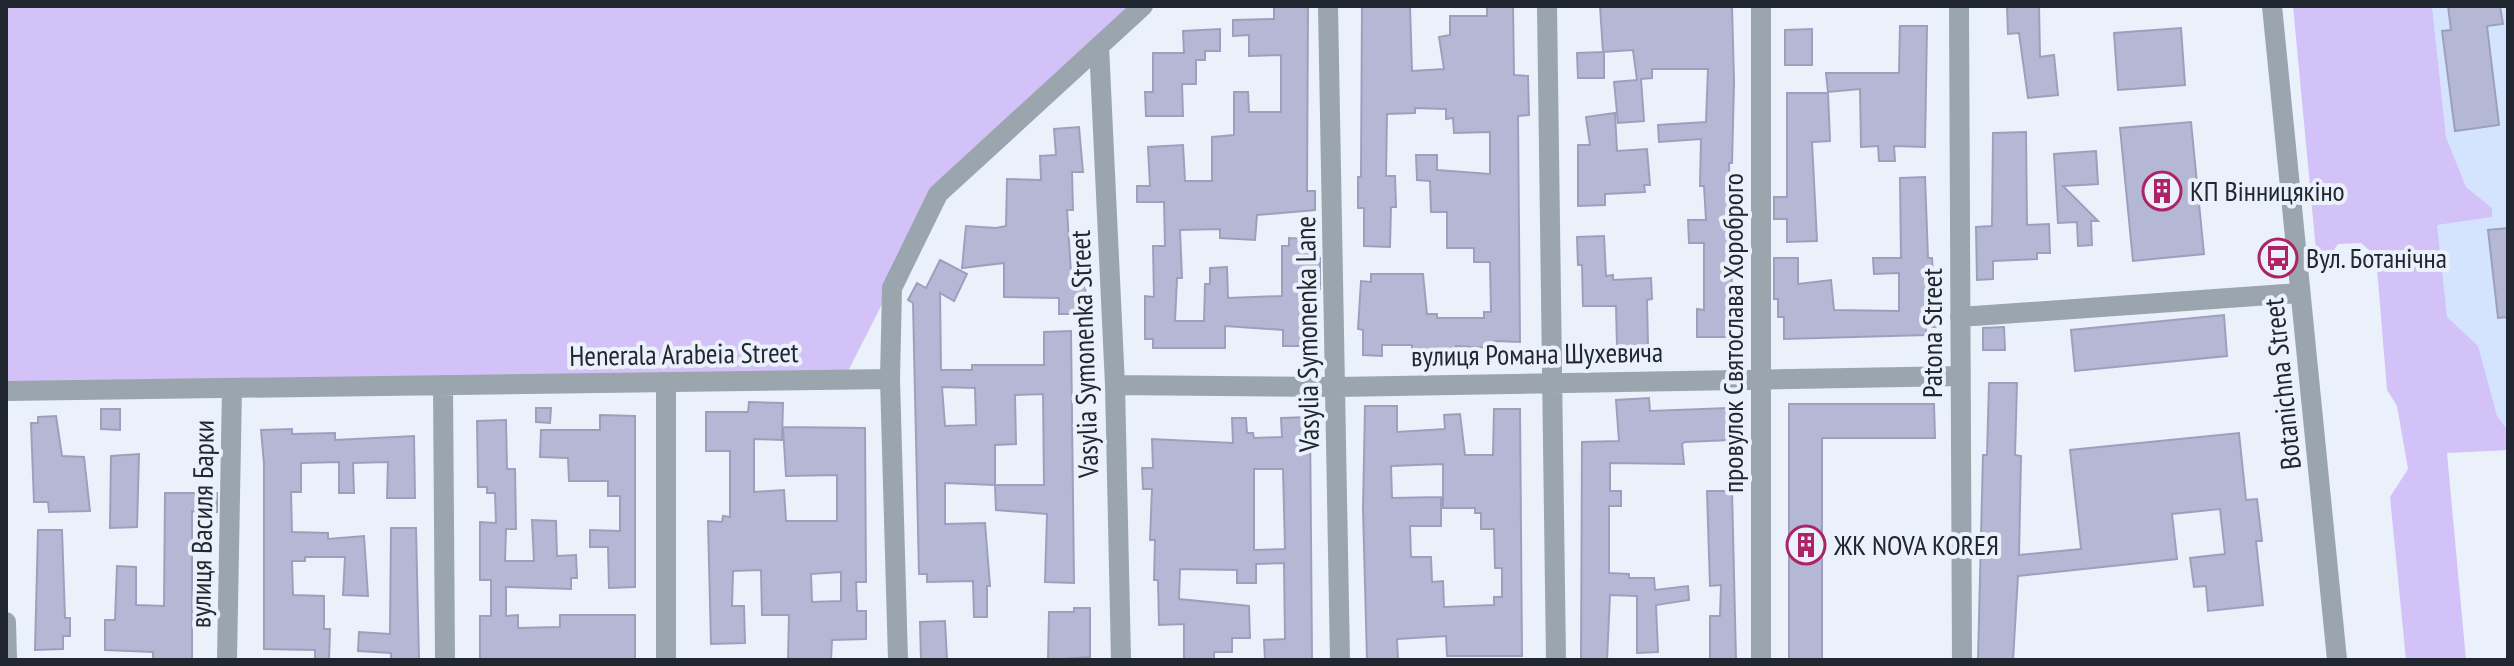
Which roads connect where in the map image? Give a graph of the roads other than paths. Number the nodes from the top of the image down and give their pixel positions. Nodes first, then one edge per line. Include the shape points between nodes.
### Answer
1 (1143, 6) edge
2 (1328, 6) edge
3 (1547, 6) edge
4 (1761, 6) edge
5 (1959, 6) edge
6 (2272, 6) edge
7 (1099, 46) junction
8 (2300, 293) junction
9 (1960, 317) junction
10 (1961, 376) junction
11 (1761, 378) junction
12 (890, 379) junction
13 (1555, 381) junction
14 (666, 382) junction
15 (443, 385) junction
16 (1115, 385) junction
17 (1337, 387) junction
18 (232, 388) junction
19 (6, 391) edge
20 (6, 622) edge
21 (7, 660) edge
22 (227, 660) edge
23 (445, 660) edge
24 (666, 660) edge
25 (898, 660) edge
26 (1121, 660) edge
27 (1340, 660) edge
28 (1556, 660) edge
29 (1761, 660) edge
30 (1962, 660) edge
31 (2337, 660) edge

1 - 7 street
2 - 17 street, Vasylia Symonenka Lane
3 - 13 street
4 - 11 street, провулок Святослава Хороброго
5 - 9 street, Patona Street
6 - 8 street, Botanichna Street
7 - 12 street via 938,194 892,288
7 - 16 street, Vasylia Symonenka Street
8 - 9 street
8 - 31 street, Botanichna Street
9 - 10 street, Patona Street
10 - 11 street, вулиця Романа Шухевича
10 - 30 street, Patona Street
11 - 13 street, вулиця Романа Шухевича
11 - 29 street, провулок Святослава Хороброго
12 - 14 street, Henerala Arabeia Street
12 - 25 street
13 - 17 street, вулиця Романа Шухевича
13 - 28 street
14 - 15 street, Henerala Arabeia Street
14 - 24 street
15 - 18 street, Henerala Arabeia Street
15 - 23 street
16 - 17 street, вулиця Романа Шухевича
16 - 26 street, Vasylia Symonenka Street
17 - 27 street, Vasylia Symonenka Lane
18 - 19 street, Henerala Arabeia Street
18 - 22 street, вулиця Василя Барки
20 - 21 street

